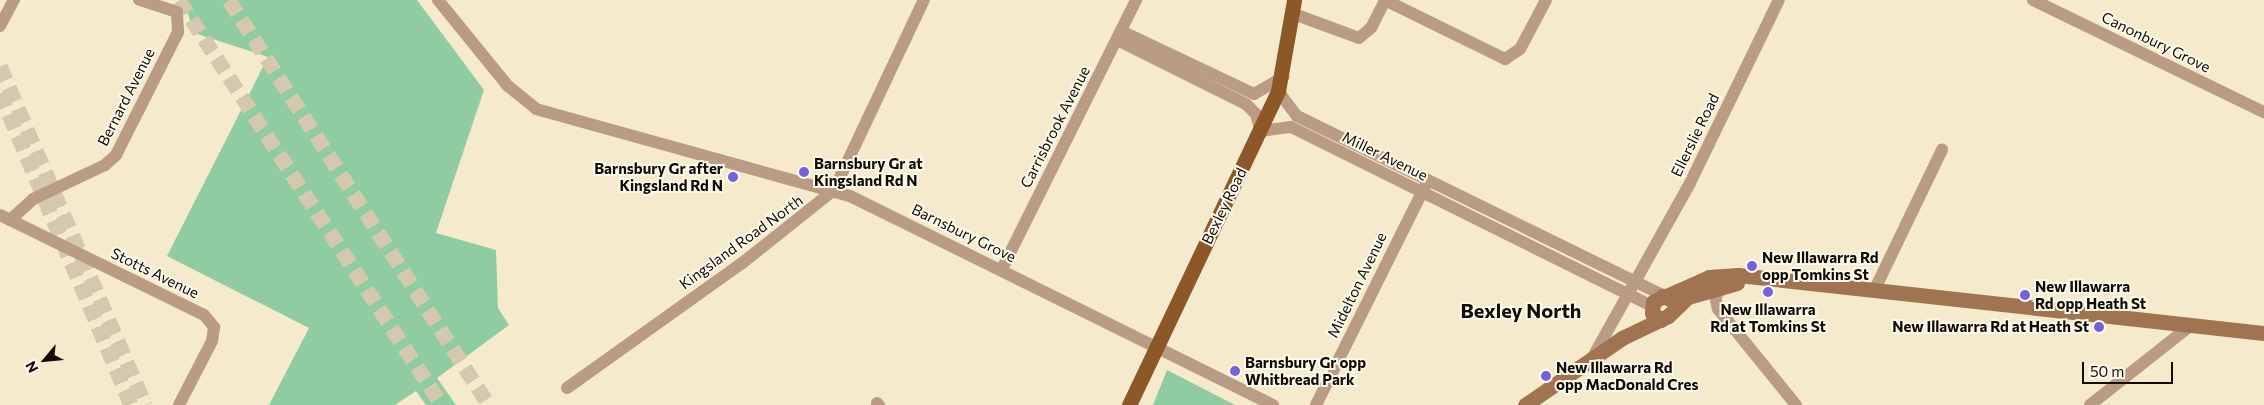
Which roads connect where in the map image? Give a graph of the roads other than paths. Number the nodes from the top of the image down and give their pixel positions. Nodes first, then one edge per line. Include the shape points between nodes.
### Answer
1 (14, 0) edge
2 (139, 0) edge
3 (438, 0) edge
4 (924, 0) edge
5 (1136, 0) edge
6 (1385, 0) edge
7 (1546, 0) edge
8 (1779, 0) edge
9 (2033, 0) edge
10 (1294, 7) edge
11 (0, 26) edge
12 (1119, 35) junction
13 (1280, 84) junction
14 (2264, 112) edge
15 (1261, 131) junction
16 (1942, 150) dead end
17 (1428, 180) junction
18 (834, 190) junction
19 (1422, 192) junction
20 (5, 218) edge
21 (1002, 269) junction
22 (1638, 283) junction
23 (1728, 283) junction
24 (1626, 291) junction
25 (1872, 291) junction
26 (1665, 296) junction
27 (1651, 306) junction
28 (1667, 315) junction
29 (2190, 326) junction
30 (2264, 333) edge
31 (1155, 346) junction
32 (1612, 346) junction
33 (1590, 360) junction
34 (567, 388) dead end
35 (179, 405) edge
36 (1128, 405) edge
37 (1273, 405) edge
38 (1316, 405) edge
39 (1525, 405) edge
40 (1796, 405) edge
41 (2090, 405) edge

1 - 11 street
2 - 20 street, Bernard Avenue via 176,12 178,32 112,161 33,199
3 - 18 street, Barnsbury Grove via 508,86 536,109
4 - 18 street, Kingsland Road North
5 - 12 street, Carrisbrook Avenue
6 - 7 street via 1505,59 1520,49
6 - 10 street via 1368,32 1355,38
8 - 22 street, Ellerslie Road
9 - 14 street, Canonbury Grove
10 - 13 main road, Bexley Road
12 - 13 street via 1254,94
12 - 15 street via 1246,104 1256,114
12 - 21 street, Carrisbrook Avenue
13 - 15 main road, Bexley Road
13 - 17 street, Miller Avenue via 1297,116
15 - 19 street, Miller Avenue via 1291,127
15 - 31 main road, Bexley Road
16 - 25 street
17 - 19 street, Midelton Avenue
17 - 22 street, Miller Avenue
18 - 21 street, Barnsbury Grove
18 - 34 street, Kingsland Road North via 748,258
19 - 24 street, Miller Avenue
19 - 38 street, Midelton Avenue
20 - 35 street, Stotts Avenue via 204,315 214,327 212,341
21 - 31 street, Barnsbury Grove
22 - 24 street
22 - 26 street, Miller Avenue
23 - 25 main road
23 - 28 main road via 1689,297
23 - 40 street via 1715,296 1721,314
24 - 27 street, Miller Avenue
24 - 33 street via 1603,344
25 - 26 main road via 1728,274 1697,282
25 - 29 main road
26 - 27 main road
26 - 28 main road via 1673,301
27 - 28 main road
27 - 32 main road
28 - 32 main road
29 - 30 main road
29 - 41 street
31 - 36 main road, Bexley Road
31 - 37 street, Barnsbury Grove
32 - 33 main road
33 - 39 main road

